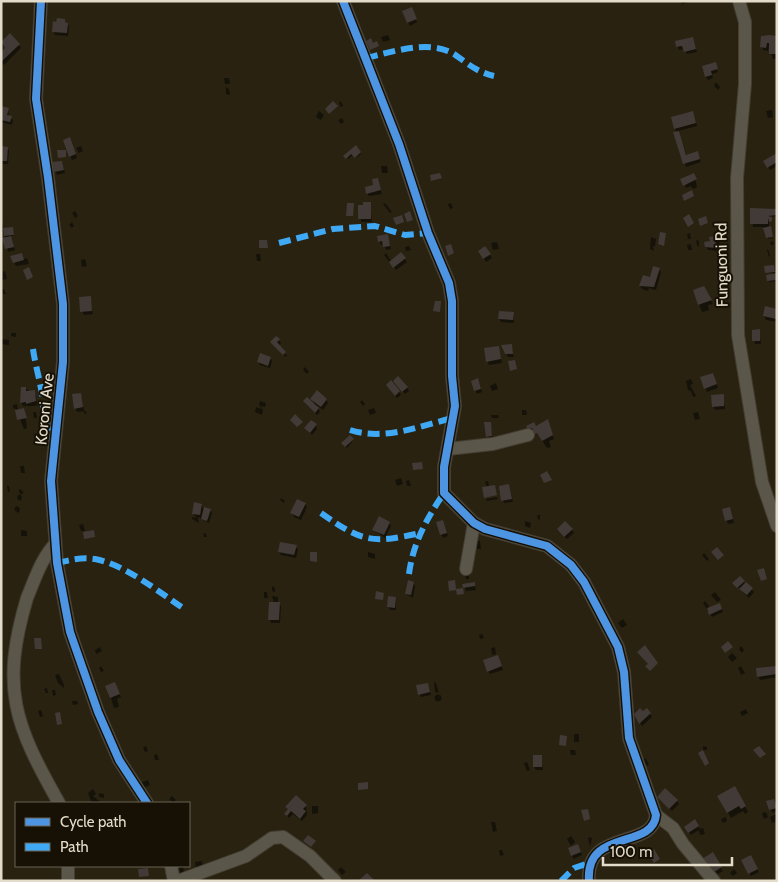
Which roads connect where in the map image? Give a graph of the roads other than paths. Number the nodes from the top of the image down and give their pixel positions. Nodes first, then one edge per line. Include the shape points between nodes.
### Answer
1 (41, 1) edge
2 (343, 1) edge
3 (739, 1) edge
4 (528, 435) dead end
5 (448, 450) junction
6 (474, 523) junction
7 (777, 526) edge
8 (55, 544) junction
9 (466, 569) dead end
10 (58, 802) edge
11 (146, 802) edge
12 (656, 815) junction
13 (68, 867) edge
14 (171, 867) edge
15 (68, 881) edge
16 (176, 881) edge
17 (335, 881) edge
18 (589, 881) edge
19 (714, 881) edge

1 - 8 street, Koroni Ave via 36,100 64,313 63,362 51,481
2 - 5 street via 449,283 455,406
3 - 7 street, Funguoni Rd via 745,22 745,84 737,178 738,335 762,482
4 - 5 street
5 - 6 street via 444,493
6 - 9 street
6 - 12 street via 494,532 547,546 571,564 587,587 618,647 624,672 629,738
8 - 10 street via 44,559 23,606 9,652 8,676 10,704 16,724
8 - 11 street, Koroni Ave via 64,606 86,680 112,748
12 - 18 street via 650,829 593,856 589,863
12 - 19 street via 673,828
13 - 15 street
14 - 16 street
16 - 17 street via 246,856 272,838 283,837 310,856

